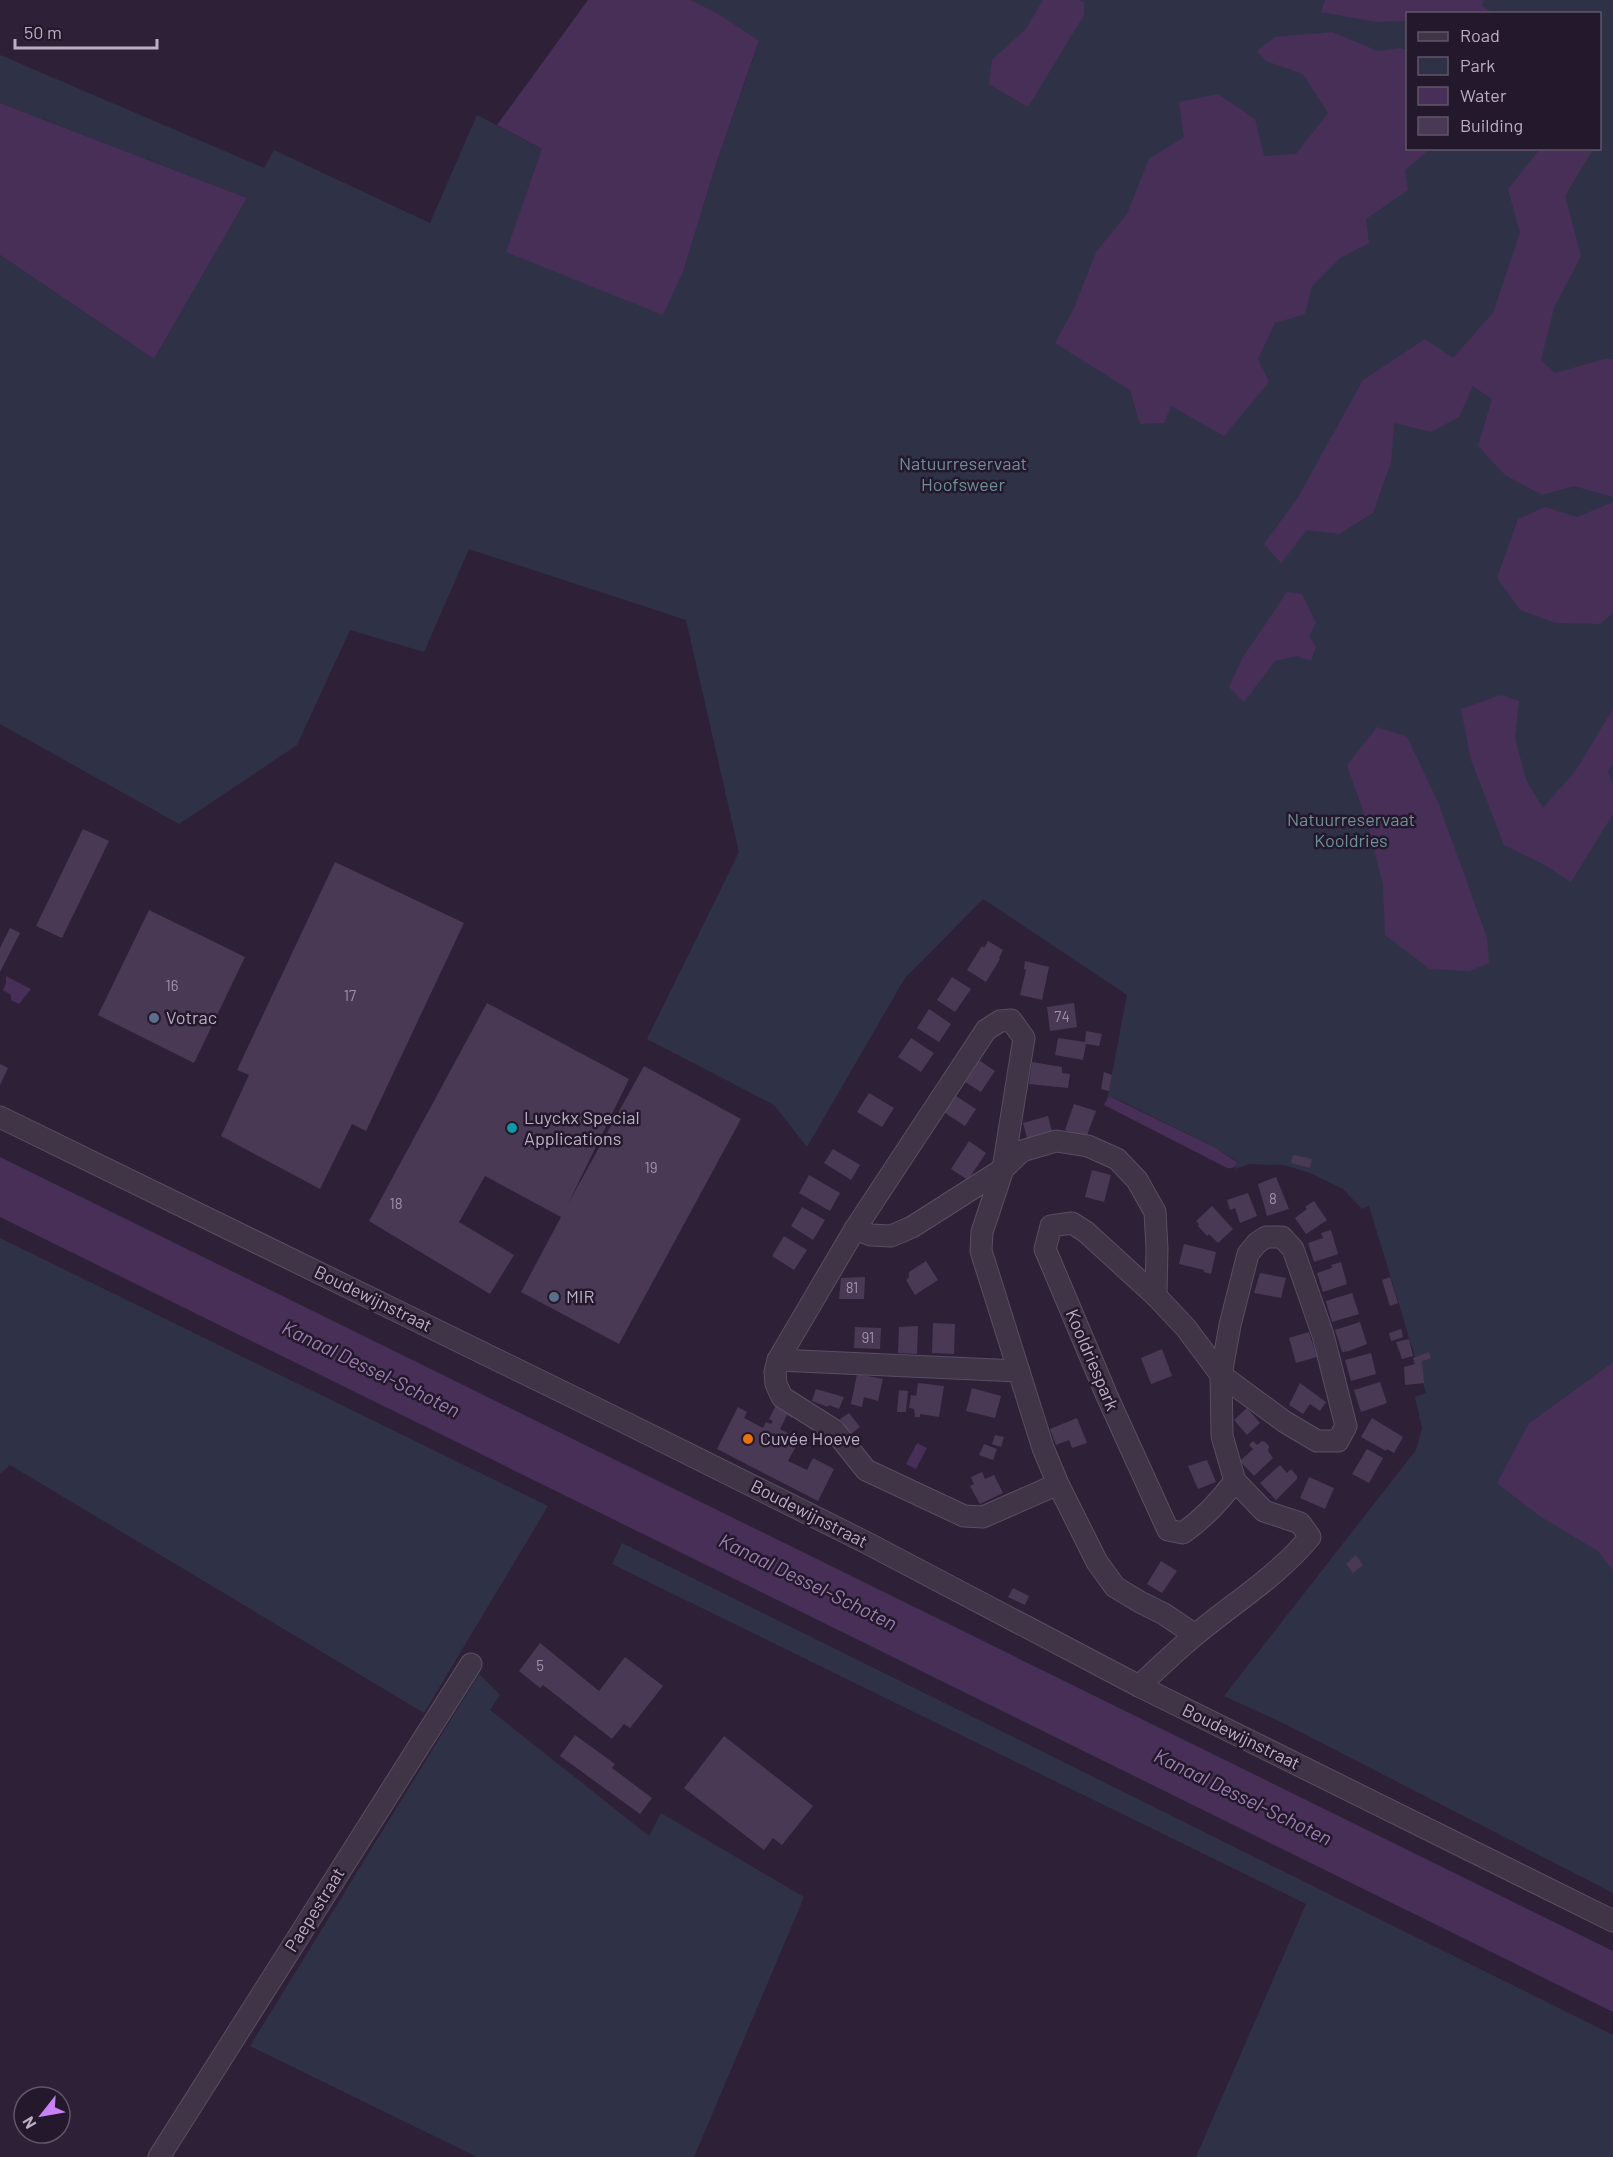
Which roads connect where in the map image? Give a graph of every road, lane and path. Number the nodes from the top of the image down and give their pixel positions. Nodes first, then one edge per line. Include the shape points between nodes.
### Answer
1 (0, 1118) edge
2 (1003, 1169) junction
3 (855, 1229) junction
4 (1156, 1296) junction
5 (778, 1360) junction
6 (1019, 1371) junction
7 (1221, 1375) junction
8 (1235, 1480) junction
9 (1059, 1484) junction
10 (1195, 1635) junction
11 (471, 1664) dead end
12 (1139, 1686) junction
13 (1613, 1920) edge
14 (159, 2157) edge

1 - 12 street, Boudewijnstraat via 867,1543
2 - 3 street via 912,1227 891,1236
2 - 3 street via 1024,1038 1011,1020 1000,1021 986,1030
2 - 4 street via 1022,1151 1056,1141 1088,1146 1117,1160 1137,1180 1155,1212
2 - 6 street via 982,1232 981,1251
3 - 5 street
4 - 7 street, Kooldriespark
4 - 8 street, Kooldriespark via 1086,1232 1071,1223 1051,1226 1045,1249 1168,1530 1183,1533 1198,1523
5 - 6 street
5 - 9 street via 776,1384 782,1397 834,1430 866,1470 964,1516 983,1517
6 - 9 street via 1043,1448
7 - 7 street, Kooldriespark via 1248,1254 1266,1237 1282,1237 1293,1249 1323,1335 1346,1425 1338,1441 1317,1441
7 - 8 street, Kooldriespark via 1222,1436
8 - 10 street, Kooldriespark via 1264,1511 1300,1523 1310,1537
9 - 10 street via 1097,1562 1115,1587
10 - 12 street, Kooldriespark
11 - 14 street, Paepestraat
12 - 13 street, Boudewijnstraat

